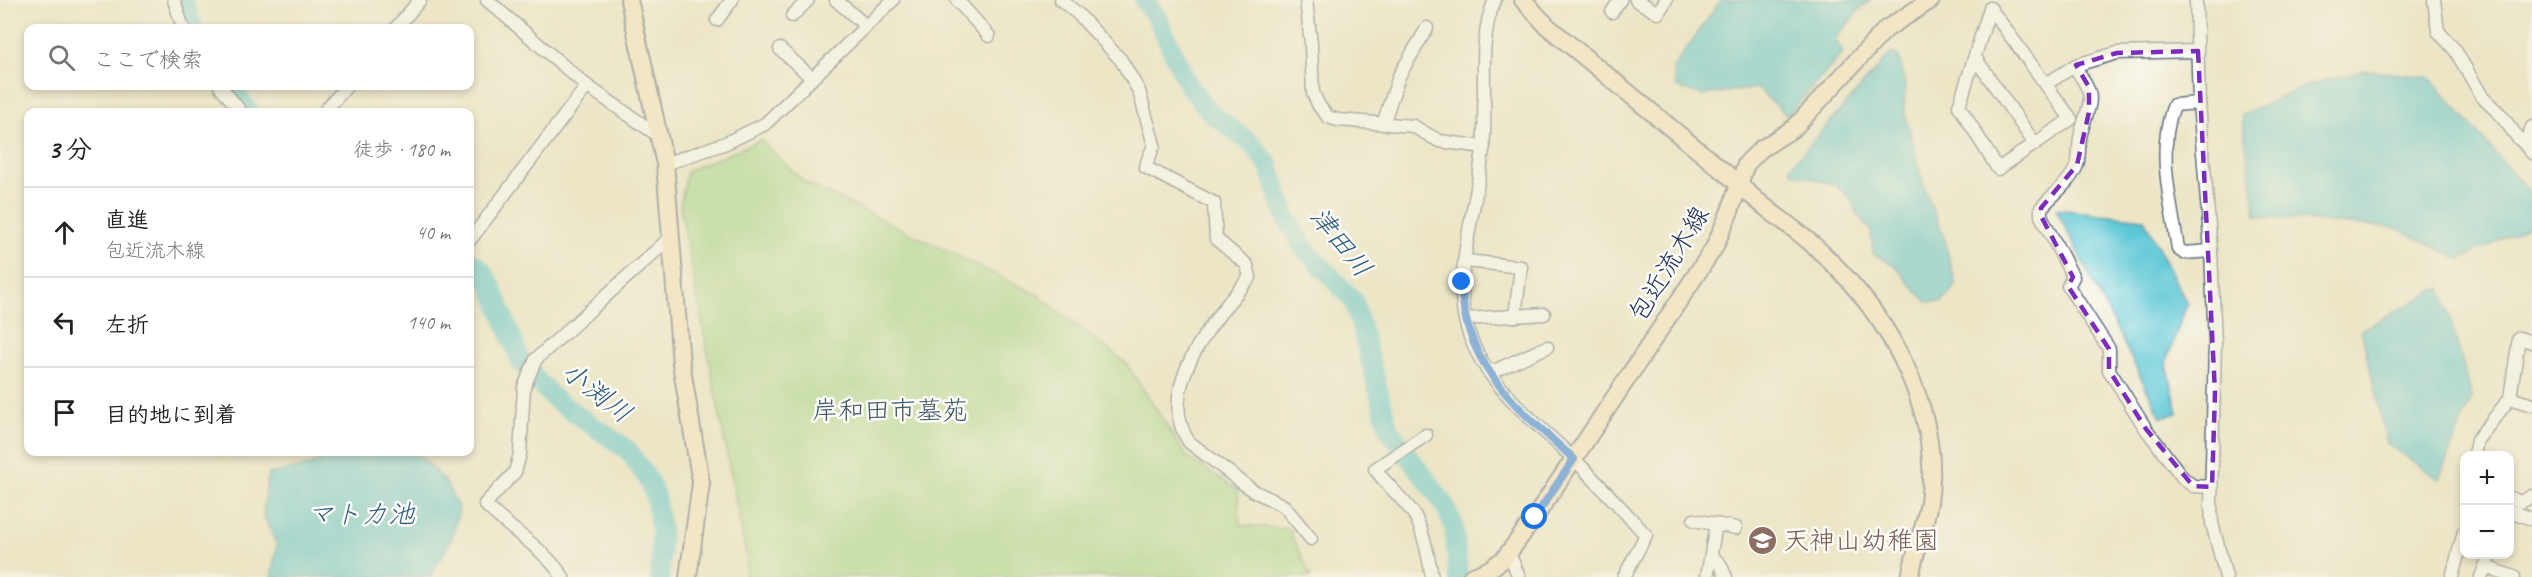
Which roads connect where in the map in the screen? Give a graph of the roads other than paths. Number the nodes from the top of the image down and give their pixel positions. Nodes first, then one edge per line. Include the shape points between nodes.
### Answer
1 (174, 0) edge
2 (420, 0) edge
3 (487, 0) edge
4 (629, 0) edge
5 (732, 0) edge
6 (807, 0) edge
7 (836, 0) edge
8 (957, 0) edge
9 (1061, 0) edge
10 (1306, 0) edge
11 (1495, 0) edge
12 (1523, 0) edge
13 (1620, 0) edge
14 (1636, 0) edge
15 (1666, 0) edge
16 (1931, 0) edge
17 (2196, 0) edge
18 (2434, 0) edge
19 (883, 3) edge
20 (1988, 4) edge
21 (1612, 12) dead end
22 (792, 16) dead end
23 (717, 20) dead end
24 (182, 24) edge
25 (399, 24) edge
26 (866, 26) junction
27 (1427, 28) dead end
28 (989, 36) dead end
29 (780, 49) dead end
30 (2198, 51) junction
31 (1976, 59) junction
32 (2074, 66) junction
33 (812, 78) junction
34 (2046, 84) junction
35 (587, 86) junction
36 (223, 90) edge
37 (343, 90) edge
38 (2199, 103) junction
39 (238, 108) edge
40 (328, 108) edge
41 (1383, 124) junction
42 (2532, 126) edge
43 (659, 136) junction
44 (2035, 144) junction
45 (1484, 147) junction
46 (2529, 148) edge
47 (665, 164) junction
48 (1739, 184) junction
49 (474, 235) edge
50 (670, 238) junction
51 (2211, 251) junction
52 (1466, 261) junction
53 (1544, 314) dead end
54 (1515, 316) junction
55 (1465, 319) junction
56 (2532, 342) edge
57 (1547, 347) dead end
58 (1487, 370) junction
59 (2510, 398) junction
60 (2532, 405) edge
61 (1426, 435) dead end
62 (2475, 451) edge
63 (1574, 459) junction
64 (2212, 487) junction
65 (2532, 496) edge
66 (2514, 499) edge
67 (2514, 512) edge
68 (2532, 519) edge
69 (1694, 520) dead end
70 (1716, 524) junction
71 (1736, 528) dead end
72 (1311, 539) dead end
73 (2460, 547) edge
74 (1509, 553) junction
75 (1711, 555) junction
76 (2483, 572) edge
77 (563, 577) edge
78 (688, 577) edge
79 (1432, 577) edge
80 (1471, 577) edge
81 (1519, 577) edge
82 (1624, 577) edge
83 (1707, 577) edge
84 (1726, 577) edge
85 (1910, 577) edge
86 (2226, 577) edge
87 (2452, 577) edge
88 (2514, 577) edge

1 - 24 street
2 - 25 street
3 - 35 street
4 - 43 street
5 - 23 street
6 - 22 street
7 - 26 street
8 - 28 street
9 - 72 street via 1121,60 1139,91 1154,145 1145,167 1214,203 1216,239 1247,266 1251,277 1216,318 1186,369 1179,409 1183,433 1189,442 1252,490 1284,506
10 - 41 street via 1313,93 1319,106 1328,117 1338,120
11 - 45 street via 1486,26
12 - 48 street via 1547,26
13 - 21 street
14 - 15 street via 1658,13
16 - 48 street, 包近流木線 via 1886,29 1794,128 1761,148 1746,164
17 - 30 street
18 - 46 street via 2438,32 2455,50 2483,98
19 - 26 street
20 - 31 street
20 - 34 street
26 - 33 street
27 - 41 street via 1399,76
29 - 33 street
30 - 32 street via 2117,53
30 - 38 street
31 - 44 street
31 - 44 street via 1959,106 1998,169
32 - 34 street
32 - 64 street via 2089,87 2089,112 2080,136 2077,165 2041,208 2041,216 2073,278 2068,286 2109,349 2109,370 2146,429 2183,478 2193,486
33 - 47 street via 765,124 726,143
34 - 44 street via 2072,119
35 - 43 street
35 - 49 street
36 - 39 street
37 - 40 street
38 - 51 street
38 - 51 street via 2174,105 2165,144 2165,167 2178,249 2184,253
41 - 45 street via 1413,126 1439,141
42 - 46 street
43 - 47 street
45 - 52 street
47 - 50 street
48 - 63 street, 包近流木線 via 1714,248
48 - 85 street via 1848,279 1873,310 1906,370 1926,426 1931,473 1924,529
50 - 77 street via 536,359 524,387 520,454 515,472 485,504 536,545
50 - 78 street via 681,363 701,483
51 - 64 street via 2215,363
52 - 54 street via 1521,267
52 - 55 street via 1462,295
53 - 54 street
54 - 55 street
55 - 58 street
56 - 59 street via 2519,338
57 - 58 street
58 - 63 street via 1515,405
59 - 60 street
59 - 62 street via 2477,440
61 - 79 street via 1375,470 1416,517
63 - 74 street, 包近流木線
63 - 82 street via 1646,534
64 - 86 street via 2212,523
65 - 66 street via 2521,502
67 - 68 street
69 - 70 street
70 - 71 street
70 - 75 street
73 - 87 street
74 - 80 street, 包近流木線 via 1488,570
74 - 81 street
75 - 83 street
75 - 84 street
76 - 88 street

